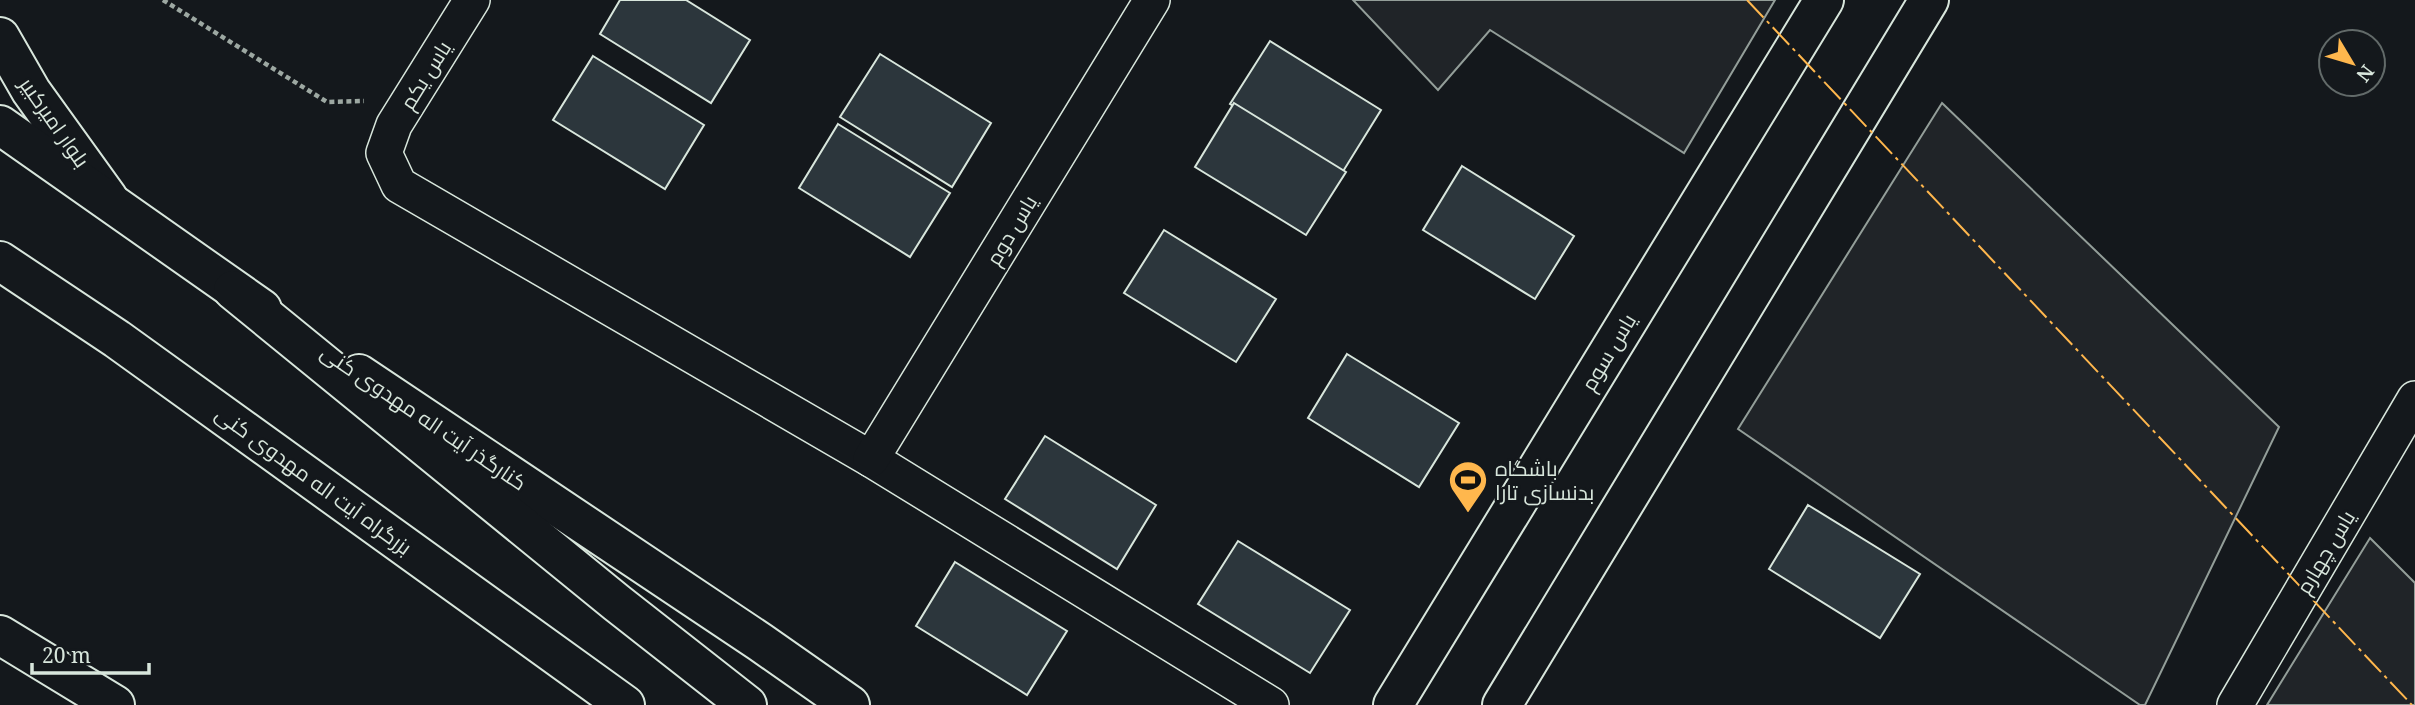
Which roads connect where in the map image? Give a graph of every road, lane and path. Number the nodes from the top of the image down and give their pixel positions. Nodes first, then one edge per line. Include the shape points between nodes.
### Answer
1 (163, 0) edge
2 (472, 0) edge
3 (1152, 0) edge
4 (1824, 0) edge
5 (1929, 0) edge
6 (0, 37) edge
7 (411, 99) junction
8 (0, 125) edge
9 (113, 205) junction
10 (0, 261) edge
11 (233, 290) junction
12 (2415, 399) edge
13 (871, 459) junction
14 (0, 635) edge
15 (115, 705) edge
16 (625, 705) edge
17 (747, 705) edge
18 (850, 705) edge
19 (1271, 705) edge
20 (1393, 705) edge
21 (1502, 705) edge
22 (2235, 705) edge

1 - 7 path via 327,102
2 - 7 street, یاس یکم
3 - 13 street, یاس دوم
4 - 20 main road, یاس سوم
5 - 21 main road
6 - 9 main road, بلوار امیرکبیر via 31,91
7 - 13 street, یاس یکم via 394,125 384,153 399,185
8 - 9 main road, کنارگذر آیت اله مهدوی کنی
9 - 11 main road, کنارگذر آیت اله مهدوی کنی
10 - 16 main road, بزرگراه آیت اله مهدوی کنی via 128,347
11 - 17 main road
11 - 18 main road, کنارگذر آیت اله مهدوی کنی
12 - 22 street, یاس چهارم
13 - 19 street
14 - 15 main road

